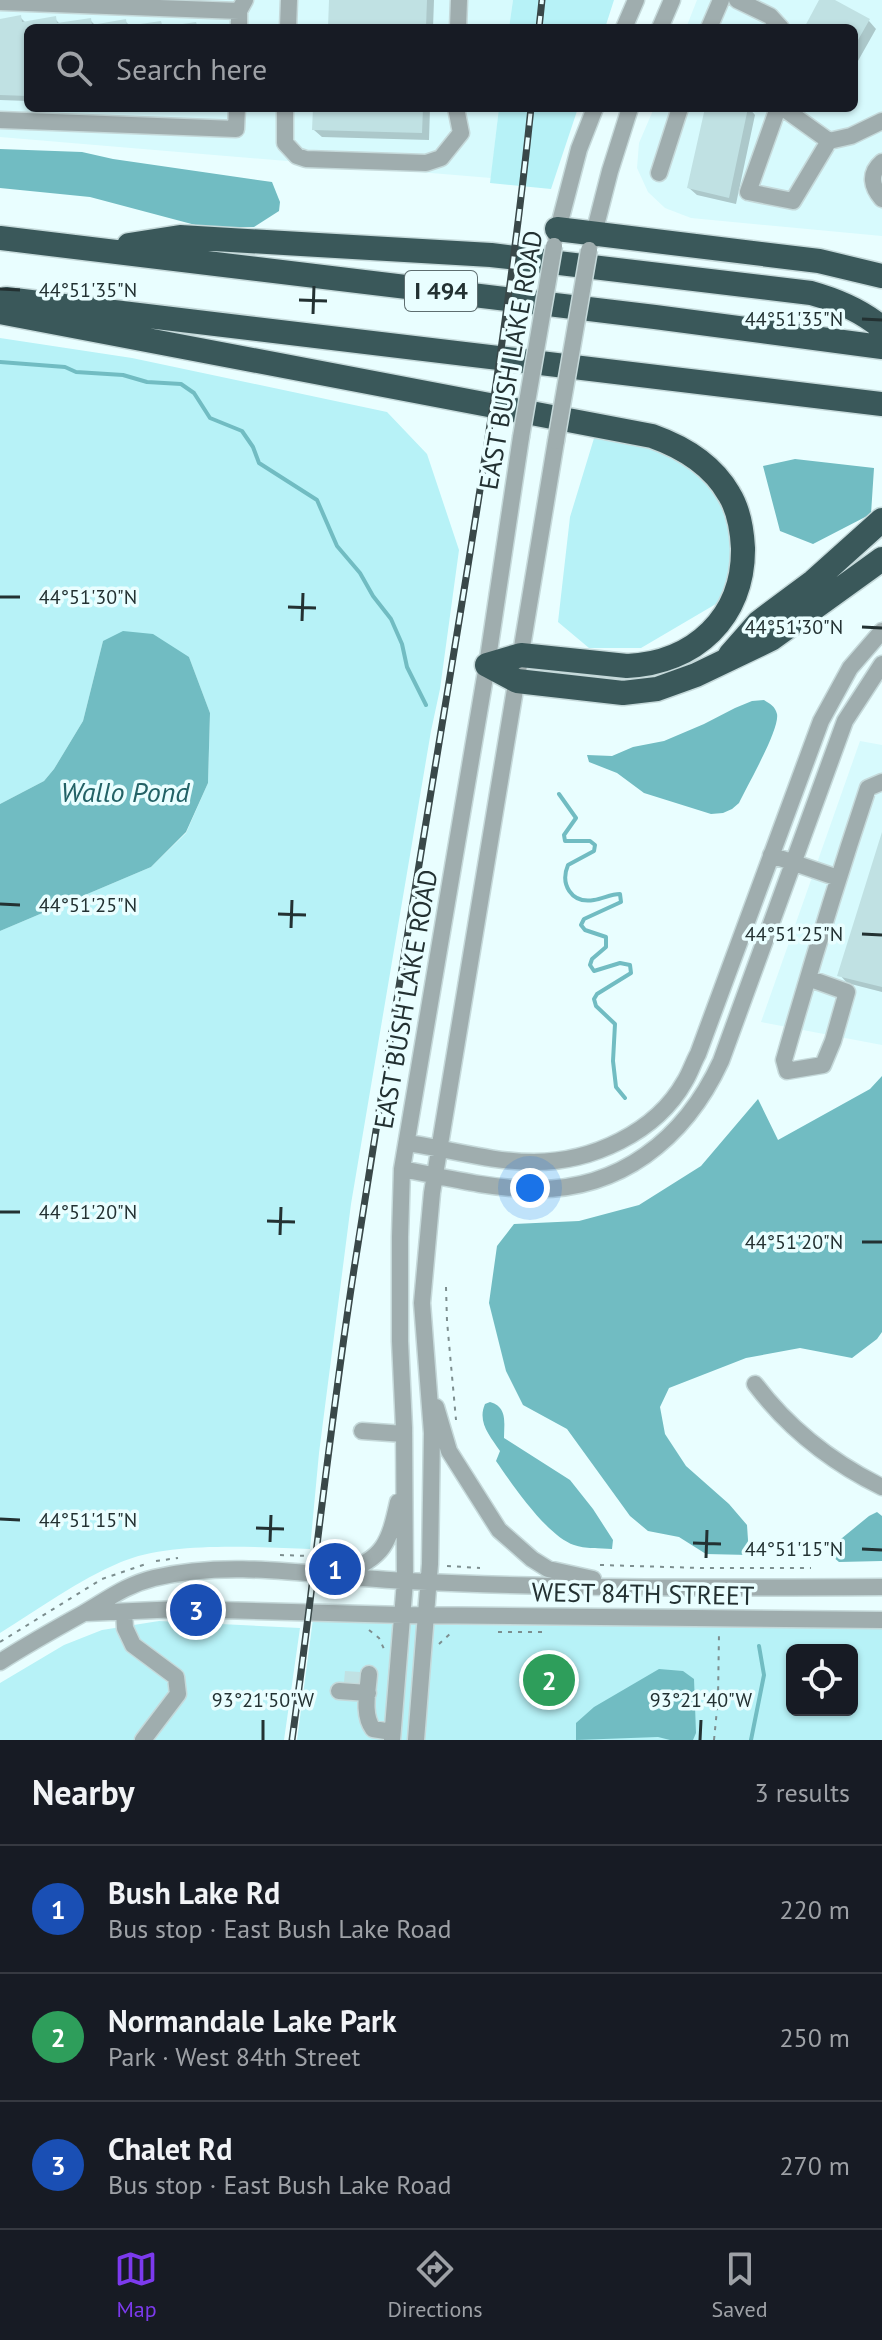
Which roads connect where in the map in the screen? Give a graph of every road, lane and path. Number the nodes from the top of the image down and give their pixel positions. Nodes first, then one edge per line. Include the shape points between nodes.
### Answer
1 (289, 0) edge
2 (459, 0) edge
3 (636, 0) edge
4 (672, 0) edge
5 (721, 0) edge
6 (737, 0) edge
7 (0, 2) edge
8 (241, 13) edge
9 (288, 24) edge
10 (458, 24) edge
11 (626, 24) edge
12 (662, 24) edge
13 (713, 24) edge
14 (777, 24) edge
15 (237, 112) edge
16 (285, 112) edge
17 (457, 112) edge
18 (593, 112) edge
19 (629, 112) edge
20 (679, 112) edge
21 (778, 112) edge
22 (786, 112) edge
23 (0, 120) edge
24 (882, 121) edge
25 (829, 141) junction
26 (882, 162) edge
27 (659, 173) dead end
28 (882, 199) edge
29 (0, 238) edge
30 (556, 238) junction
31 (592, 242) junction
32 (95, 250) junction
33 (882, 276) edge
34 (0, 299) edge
35 (0, 312) edge
36 (882, 328) edge
37 (882, 347) edge
38 (882, 404) edge
39 (882, 520) edge
40 (882, 559) edge
41 (882, 631) edge
42 (521, 655) junction
43 (725, 660) junction
44 (882, 664) edge
45 (487, 665) junction
46 (517, 681) junction
47 (882, 782) edge
48 (771, 855) junction
49 (794, 863) junction
50 (838, 878) junction
51 (808, 978) junction
52 (407, 1143) junction
53 (439, 1148) junction
54 (402, 1169) junction
55 (434, 1175) junction
56 (446, 1287) dead end
57 (755, 1384) dead end
58 (430, 1390) junction
59 (457, 1428) dead end
60 (362, 1431) dead end
61 (404, 1434) junction
62 (404, 1473) junction
63 (882, 1487) edge
64 (596, 1565) dead end
65 (811, 1568) dead end
66 (336, 1576) junction
67 (405, 1581) junction
68 (429, 1582) junction
69 (882, 1587) edge
70 (646, 1588) junction
71 (124, 1612) junction
72 (84, 1613) junction
73 (372, 1614) junction
74 (403, 1615) junction
75 (426, 1615) junction
76 (882, 1620) edge
77 (454, 1631) dead end
78 (719, 1633) dead end
79 (438, 1645) dead end
80 (384, 1648) dead end
81 (0, 1662) edge
82 (369, 1674) dead end
83 (339, 1691) dead end
84 (368, 1693) junction
85 (392, 1736) edge
86 (143, 1740) edge
87 (416, 1740) edge
88 (714, 1740) edge

1 - 9 street
2 - 10 street
3 - 11 street
4 - 12 street
5 - 13 street
6 - 14 street
7 - 8 street
15 - 23 street via 236,129
16 - 17 street via 285,143 297,156 426,163 441,158 461,133
18 - 30 street, EAST BUSH LAKE ROAD
19 - 31 street
20 - 27 street
21 - 25 street via 748,192 793,201
22 - 25 street
24 - 25 street
26 - 28 street via 872,177
29 - 32 highway, I 494
30 - 31 highway
30 - 45 street, EAST BUSH LAKE ROAD, bridge
31 - 33 highway via 819,261
31 - 42 street, bridge
32 - 36 highway via 180,237 491,255 811,293 833,299
32 - 37 highway, I 494
34 - 38 highway, I 494
35 - 42 highway via 652,436 677,445 715,474 737,511 743,558 730,607 713,630 686,651 642,665
39 - 43 highway via 759,622
40 - 43 highway via 771,639
41 - 48 street via 850,668 827,707
42 - 45 highway
42 - 46 street
43 - 46 highway via 677,683 623,693
44 - 49 street via 845,721
45 - 46 highway
45 - 52 street, EAST BUSH LAKE ROAD
46 - 53 street
47 - 50 street via 868,788
48 - 49 street
48 - 53 street via 698,1054 684,1083 639,1130 610,1147 559,1161 506,1160
49 - 50 street
49 - 55 street via 709,1088 668,1138 619,1171 562,1188 501,1187
50 - 51 street
51 - 51 street via 784,1060 787,1071 823,1065 847,992
52 - 53 street
52 - 54 street, EAST BUSH LAKE ROAD
53 - 55 street
54 - 55 street
54 - 61 street, EAST BUSH LAKE ROAD
55 - 58 street via 422,1303
56 - 59 path
57 - 63 street via 817,1449
58 - 68 street
58 - 70 street via 449,1451 499,1530 548,1569
60 - 61 street
61 - 62 street, EAST BUSH LAKE ROAD
62 - 66 street via 392,1530 379,1553
62 - 67 street, EAST BUSH LAKE ROAD
64 - 65 path
66 - 67 street
66 - 72 street via 249,1570 181,1573 131,1585
67 - 68 street, WEST 84TH STREET
67 - 74 street, EAST BUSH LAKE ROAD
68 - 70 street, WEST 84TH STREET
68 - 75 street
69 - 70 street, WEST 84TH STREET
71 - 72 street
71 - 73 street
71 - 86 street via 133,1645 176,1677 178,1694
72 - 81 street
73 - 74 street
73 - 80 path via 369,1630
74 - 75 street, WEST 84TH STREET
74 - 85 street, EAST BUSH LAKE ROAD
75 - 76 street, WEST 84TH STREET
75 - 87 street
77 - 79 path
78 - 88 path
82 - 84 street
83 - 84 street
84 - 85 street via 369,1723

